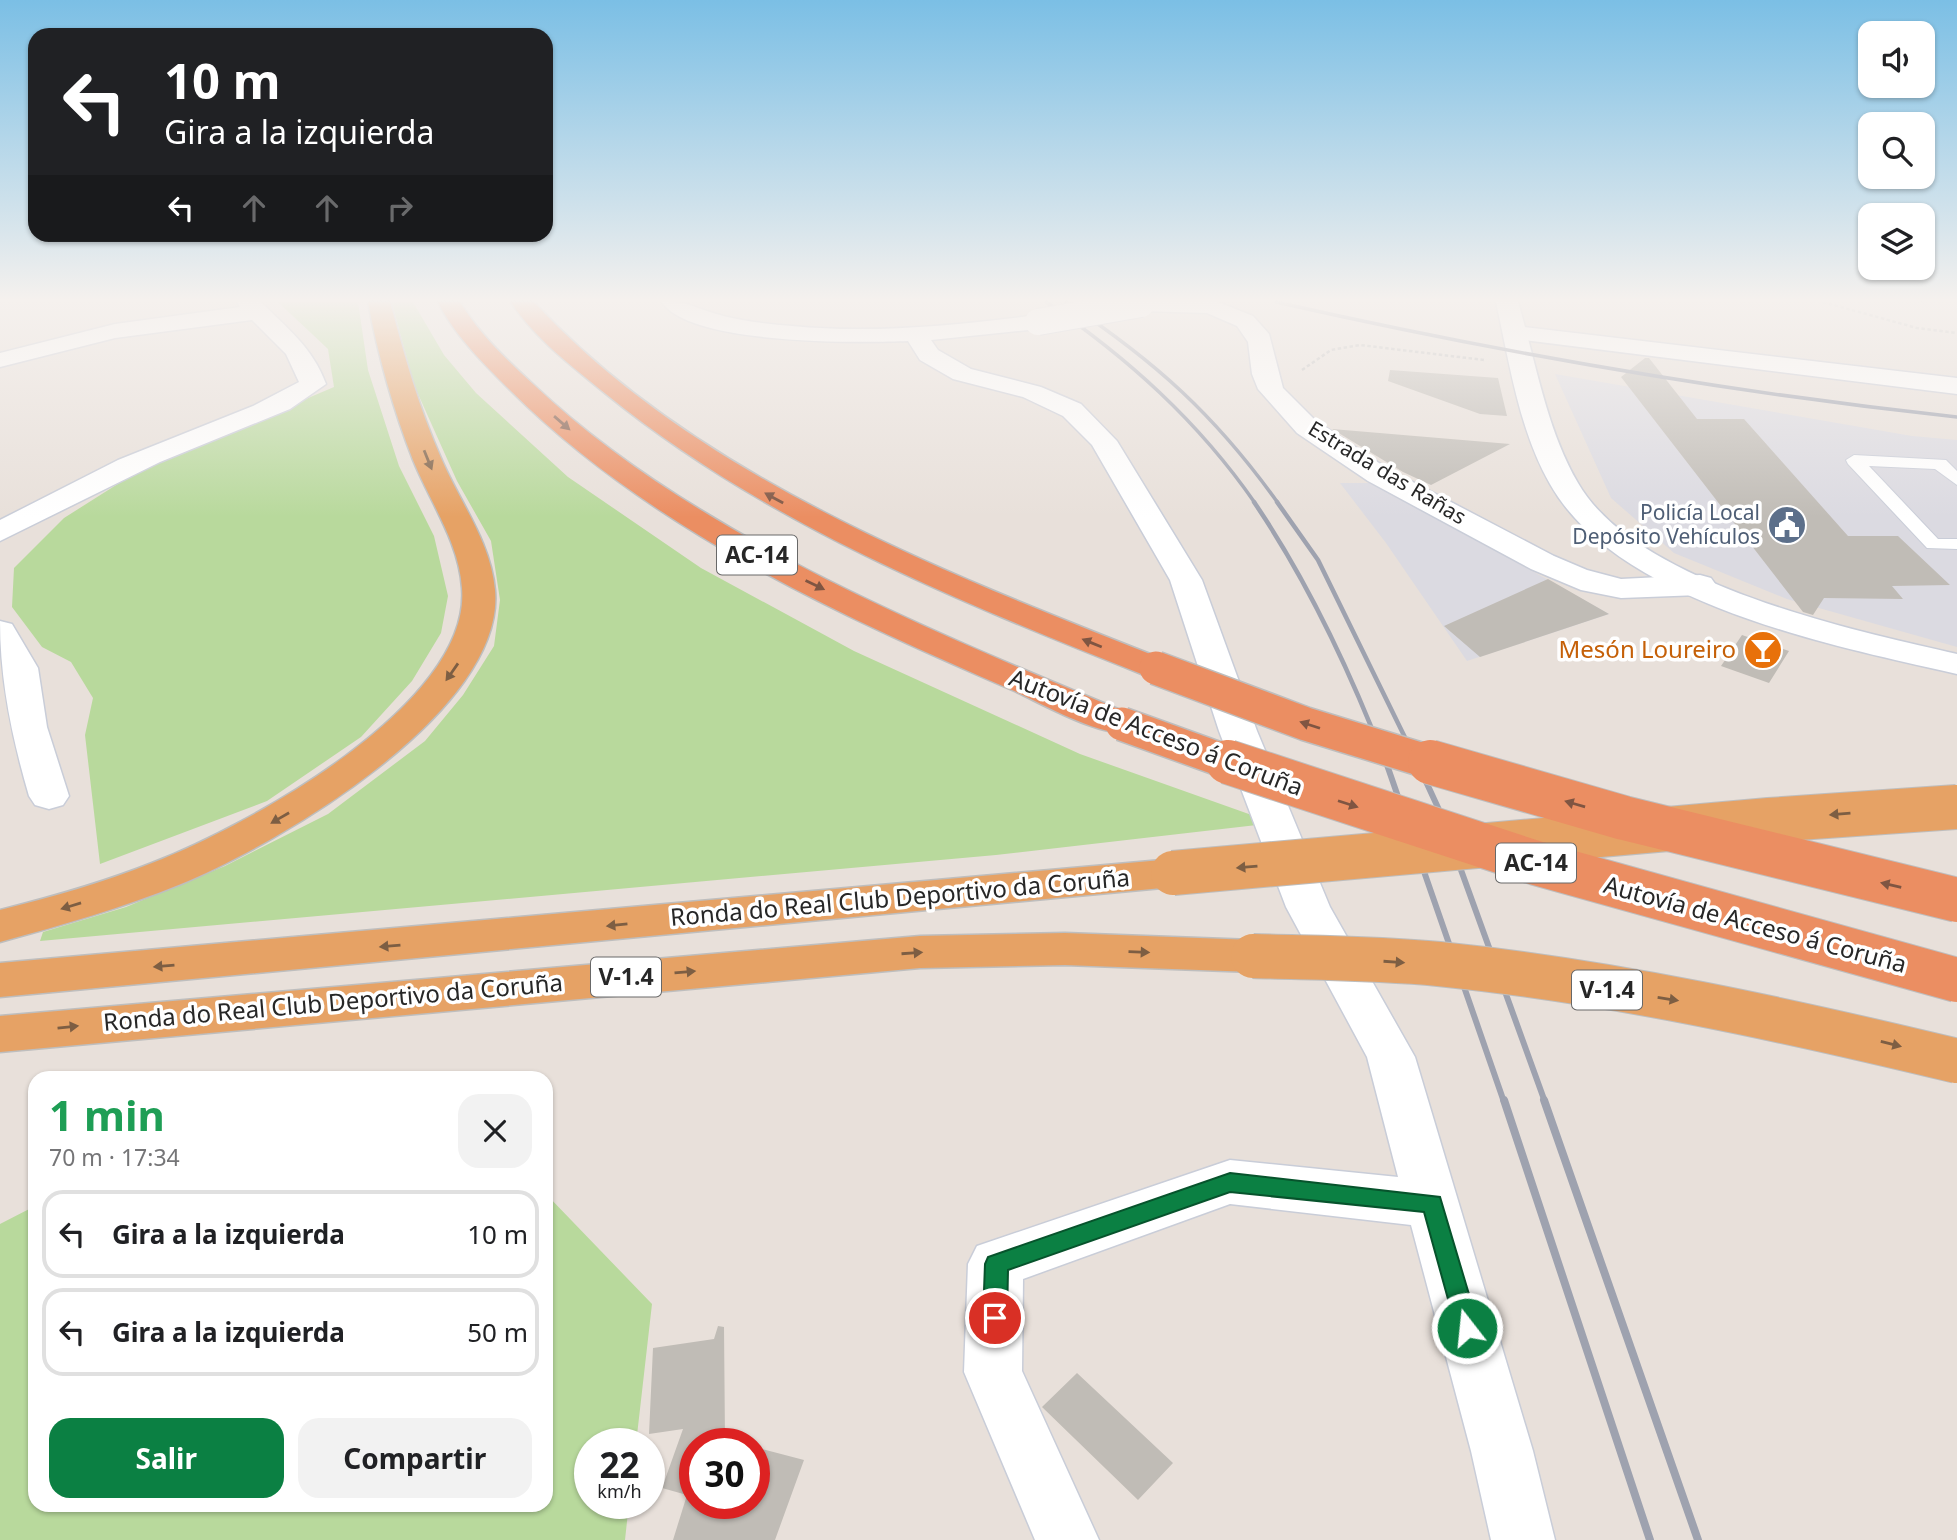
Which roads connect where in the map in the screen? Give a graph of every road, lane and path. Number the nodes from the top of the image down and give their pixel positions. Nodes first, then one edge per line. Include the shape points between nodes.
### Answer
1 (310, 374) edge
2 (396, 374) edge
3 (508, 374) edge
4 (596, 374) edge
5 (962, 374) edge
6 (1266, 374) edge
7 (1297, 374) edge
8 (1527, 374) edge
9 (1856, 374) edge
10 (1957, 386) edge
11 (1273, 393) junction
12 (1948, 464) edge
13 (1957, 480) edge
14 (0, 532) edge
15 (1957, 544) edge
16 (1700, 586) junction
17 (0, 631) edge
18 (1957, 664) edge
19 (13, 703) edge
20 (49, 796) dead end
21 (1957, 807) edge
22 (1957, 900) edge
23 (0, 926) edge
24 (0, 980) edge
25 (1957, 980) edge
26 (0, 1034) edge
27 (1957, 1061) edge
28 (1432, 1204) junction
29 (1068, 1540) edge
30 (1523, 1540) edge

1 - 14 street via 313,384 296,396 138,460
2 -> 23 highway via 427,457 470,550 480,609 463,656 434,697 338,782 279,820 144,881
3 -> 25 highway, Autovía de Acceso á Coruña / AC-14, bridge via 588,446 659,496 779,568 960,657 1259,775 1434,833
22 -> 4 highway, AC-14, bridge via 1624,818 1306,724 1156,668 963,592 826,526 737,477
5 - 28 street via 1032,392 1072,410 1103,441 1186,580 1238,731 1308,907 1391,1057
6 - 11 street, Estrada das Rañas, bridge
7 - 11 path
8 - 16 street via 1550,450 1574,501 1600,530 1631,552
9 - 10 street
11 - 16 street, Estrada das Rañas via 1303,424 1356,459 1564,572 1613,588
12 - 13 lane
12 - 15 lane via 1854,460 1933,544
16 - 18 street via 1809,624
17 - 19 street via 24,670
19 - 20 street via 27,727
21 -> 24 highway, Ronda do Real Club Deportivo da Coruña / V-1.4, bridge via 1769,820
26 -> 27 highway, Ronda do Real Club Deportivo da Coruña / V-1.4, bridge via 920,952 1065,949 1465,967 1711,1006
28 - 29 street via 1230,1182 996,1264 993,1372
28 - 30 street

